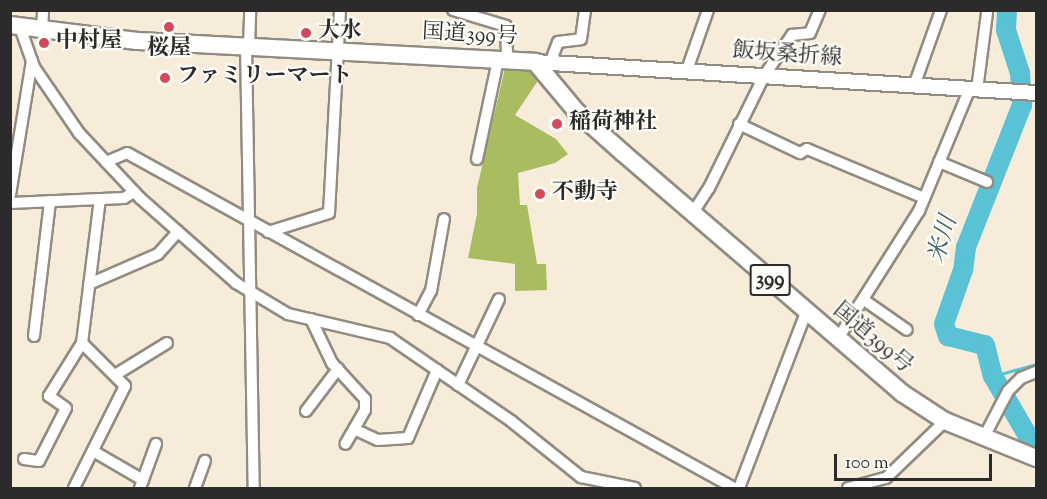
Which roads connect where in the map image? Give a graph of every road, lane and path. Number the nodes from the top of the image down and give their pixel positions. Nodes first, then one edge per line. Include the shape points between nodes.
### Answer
1 (43, 10) edge
2 (249, 10) edge
3 (340, 10) edge
4 (453, 10) edge
5 (708, 10) edge
6 (820, 10) edge
7 (941, 10) edge
8 (582, 11) edge
9 (987, 13) dead end
10 (15, 26) edge
11 (42, 31) junction
12 (247, 46) junction
13 (338, 51) junction
14 (503, 60) junction
15 (32, 61) junction
16 (542, 63) junction
17 (687, 70) junction
18 (764, 76) junction
19 (914, 86) junction
20 (973, 90) junction
21 (1028, 93) edge
22 (739, 124) junction
23 (477, 159) dead end
24 (106, 162) junction
25 (939, 162) junction
26 (987, 182) dead end
27 (134, 192) junction
28 (10, 195) edge
29 (924, 198) junction
30 (100, 199) junction
31 (50, 201) junction
32 (10, 203) edge
33 (693, 214) junction
34 (444, 219) dead end
35 (250, 222) junction
36 (178, 232) junction
37 (268, 232) junction
38 (89, 284) junction
39 (250, 293) junction
40 (499, 299) dead end
41 (864, 300) junction
42 (806, 313) junction
43 (418, 315) junction
44 (311, 319) junction
45 (907, 330) dead end
46 (34, 336) dead end
47 (837, 340) junction
48 (81, 343) junction
49 (167, 343) dead end
50 (477, 347) junction
51 (338, 369) junction
52 (437, 370) junction
53 (1036, 372) edge
54 (115, 375) junction
55 (458, 385) junction
56 (306, 411) dead end
57 (945, 421) junction
58 (354, 429) junction
59 (984, 437) junction
60 (156, 444) dead end
61 (345, 444) dead end
62 (93, 451) junction
63 (1035, 458) edge
64 (24, 459) dead end
65 (205, 461) dead end
66 (142, 484) edge
67 (195, 488) edge
68 (75, 489) edge
69 (254, 489) edge
70 (635, 489) edge
71 (734, 489) edge
72 (739, 489) edge
73 (848, 489) edge

1 - 11 street
2 - 12 street
3 - 13 street
4 - 14 street via 506,26
5 - 17 street
6 - 18 street via 810,33 792,35
7 - 19 street
8 - 16 street via 581,39 558,42
9 - 20 street
10 - 11 highway, 国道399号
10 - 15 street
11 - 12 highway, 国道399号
12 - 13 highway, 国道399号
12 - 35 street
13 - 14 highway, 国道399号
13 - 37 street via 330,213
14 - 16 highway, 国道399号
14 - 23 street
15 - 24 street via 79,133
15 - 28 street
16 - 17 main road, 飯坂桑折線
16 - 33 highway, 国道399号 / 399 via 577,112
17 - 18 main road, 飯坂桑折線
18 - 19 main road, 飯坂桑折線
18 - 22 street
19 - 20 main road, 飯坂桑折線
20 - 21 main road, 飯坂桑折線
20 - 25 street
22 - 29 street via 800,153 807,150
22 - 33 street
24 - 27 street
24 - 35 street via 127,153
25 - 26 street
25 - 29 street
27 - 30 street via 124,198
27 - 36 street
29 - 41 street
30 - 31 street
30 - 38 street
31 - 32 street
31 - 46 street
33 - 42 highway, 国道399号 / 399
34 - 43 street via 431,291
35 - 37 street
35 - 39 street
36 - 38 street via 158,254
36 - 39 street
37 - 43 street
38 - 48 street
39 - 44 street via 288,314
39 - 69 street
40 - 50 street
41 - 45 street
41 - 47 street
42 - 47 highway, 国道399号 / 399
42 - 72 street
43 - 50 street
44 - 51 street
44 - 52 street via 390,338
47 - 57 highway, 国道399号 / 399 via 902,393
48 - 54 street
48 - 64 street via 49,396 66,408 39,460
49 - 54 street
50 - 55 street
50 - 71 street
51 - 56 street
51 - 58 street via 365,399 365,410
52 - 55 street
52 - 58 street via 408,438 378,440
53 - 59 street via 1021,378 999,402
54 - 62 street via 125,386
55 - 70 street via 549,449 581,477
57 - 59 highway, 国道399号 / 399
57 - 73 street via 886,478
58 - 61 street
59 - 63 highway, 国道399号 / 399
60 - 66 street
62 - 66 street
62 - 68 street
65 - 67 street

